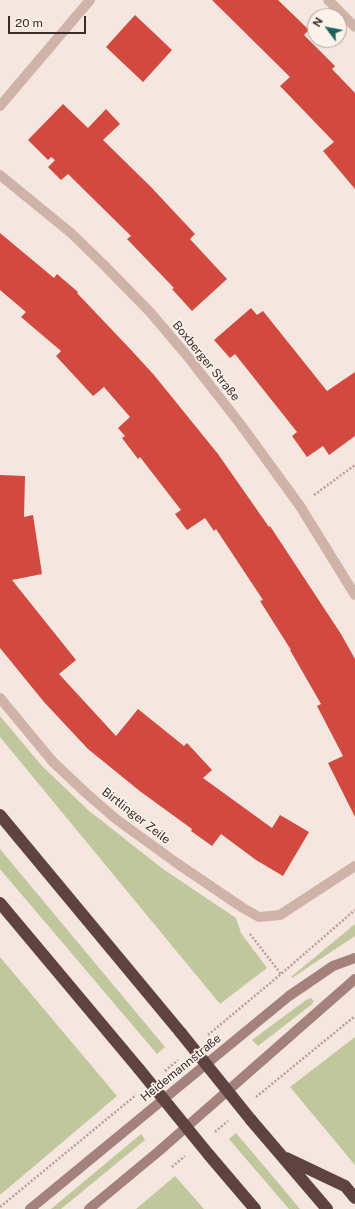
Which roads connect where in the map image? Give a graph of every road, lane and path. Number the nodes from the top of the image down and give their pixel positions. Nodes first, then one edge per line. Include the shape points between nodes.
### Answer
1 (90, 0) edge
2 (328, 0) edge
3 (355, 27) edge
4 (0, 106) edge
5 (0, 175) edge
6 (355, 465) edge
7 (300, 506) junction
8 (355, 595) edge
9 (0, 698) edge
10 (0, 815) edge
11 (355, 866) edge
12 (0, 903) edge
13 (250, 934) dead end
14 (355, 958) edge
15 (282, 974) dead end
16 (355, 979) edge
17 (355, 1018) edge
18 (351, 1020) dead end
19 (281, 1156) junction
20 (355, 1198) edge
21 (30, 1209) edge
22 (89, 1209) edge
23 (255, 1209) edge
24 (327, 1209) edge

1 - 4 street
2 - 3 street
5 - 7 street, Boxberger Straße via 82,244 150,312 241,425
6 - 7 path
7 - 8 street, Boxberger Straße
9 - 11 street, Birtlinger Zeile via 53,762 86,794 178,864 259,917 280,915
10 - 19 highway, bridge
12 - 23 highway, bridge
13 - 15 path
14 - 21 main road, Heidemannstraße via 333,966 289,996
16 - 22 main road
17 - 18 path
19 - 20 highway via 345,1186
19 - 24 highway

